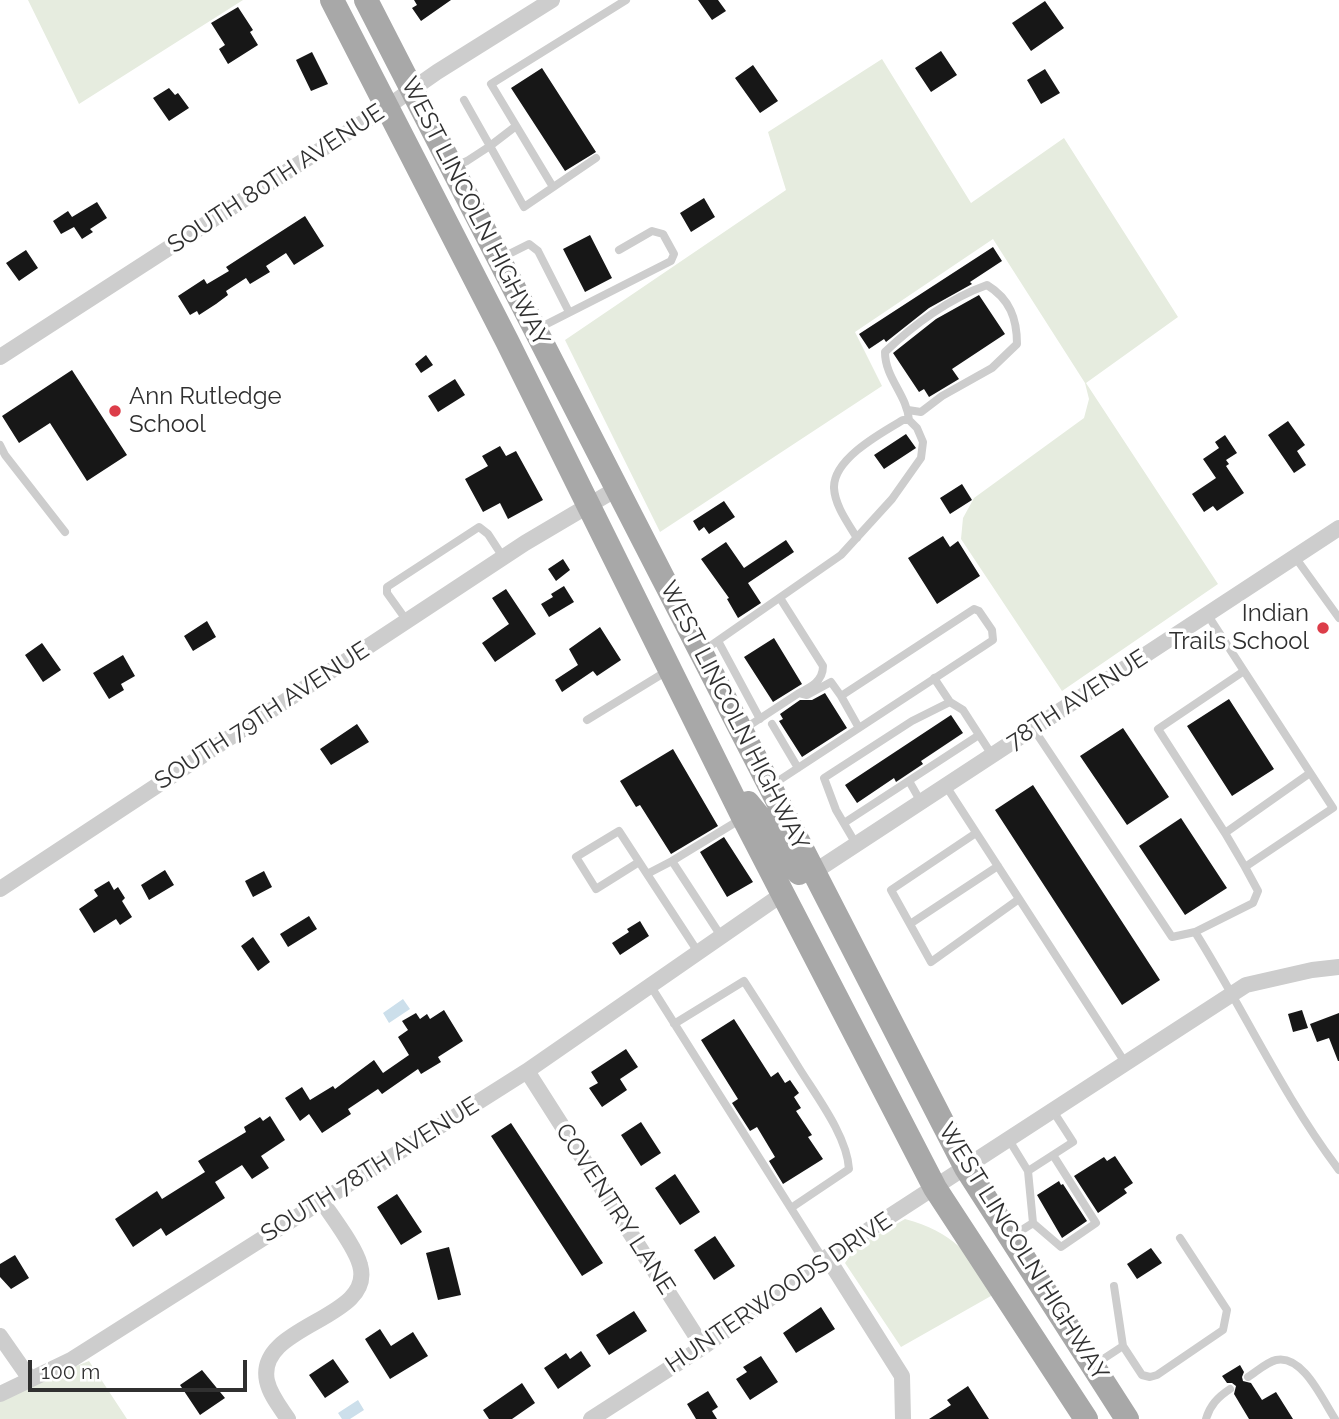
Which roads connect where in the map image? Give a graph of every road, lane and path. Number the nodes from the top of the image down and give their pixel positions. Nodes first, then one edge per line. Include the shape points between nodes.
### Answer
1 (332, 0) edge
2 (366, 0) edge
3 (552, 0) edge
4 (626, 0) edge
5 (412, 90) junction
6 (464, 100) dead end
7 (387, 107) junction
8 (516, 127) junction
9 (490, 146) junction
10 (596, 158) dead end
11 (452, 167) junction
12 (553, 187) junction
13 (619, 250) dead end
14 (499, 258) junction
15 (569, 313) junction
16 (536, 329) junction
17 (0, 357) edge
18 (908, 410) junction
19 (909, 420) junction
20 (0, 445) edge
21 (618, 488) junction
22 (589, 505) junction
23 (1339, 528) edge
24 (65, 532) dead end
25 (857, 538) junction
26 (1295, 557) junction
27 (503, 558) junction
28 (780, 598) junction
29 (1336, 605) edge
30 (1207, 614) junction
31 (1339, 618) edge
32 (407, 621) junction
33 (709, 646) junction
34 (670, 669) junction
35 (1244, 671) junction
36 (934, 678) junction
37 (799, 693) junction
38 (841, 696) junction
39 (950, 702) junction
40 (587, 720) dead end
41 (772, 724) dead end
42 (751, 725) junction
43 (859, 728) junction
44 (1034, 728) junction
45 (979, 735) junction
46 (992, 755) junction
47 (718, 768) junction
48 (798, 768) junction
49 (1310, 773) junction
50 (909, 781) junction
51 (946, 786) junction
52 (769, 787) junction
53 (921, 802) junction
54 (743, 817) junction
55 (844, 823) junction
56 (976, 833) junction
57 (1225, 833) junction
58 (856, 844) junction
59 (639, 862) junction
60 (672, 862) junction
61 (998, 866) junction
62 (1245, 867) junction
63 (814, 872) junction
64 (647, 874) junction
65 (0, 889) edge
66 (783, 893) junction
67 (1019, 899) junction
68 (910, 924) junction
69 (1195, 932) junction
70 (726, 933) junction
71 (698, 952) junction
72 (1339, 967) edge
73 (650, 985) junction
74 (1233, 993) junction
75 (674, 1024) junction
76 (1126, 1064) junction
77 (527, 1072) junction
78 (1053, 1111) junction
79 (1009, 1140) junction
80 (1053, 1155) junction
81 (966, 1168) junction
82 (1339, 1170) edge
83 (1028, 1171) junction
84 (935, 1188) junction
85 (321, 1200) junction
86 (791, 1208) junction
87 (1033, 1223) junction
88 (1011, 1237) junction
89 (1180, 1238) dead end
90 (825, 1258) junction
91 (1114, 1286) dead end
92 (0, 1336) edge
93 (1123, 1346) junction
94 (703, 1347) junction
95 (1093, 1366) junction
96 (1248, 1377) dead end
97 (30, 1379) junction
98 (1230, 1389) dead end
99 (0, 1394) edge
100 (288, 1419) edge
101 (591, 1419) edge
102 (903, 1419) edge
103 (1086, 1419) edge
104 (1127, 1419) edge
105 (1206, 1419) edge
106 (1335, 1419) edge

1 - 7 main road, WEST LINCOLN HIGHWAY
2 - 5 main road, WEST LINCOLN HIGHWAY
3 - 5 street, SOUTH 80TH AVENUE
4 - 8 lane via 491,84
5 - 7 street, SOUTH 80TH AVENUE
5 - 11 main road, WEST LINCOLN HIGHWAY
6 - 9 lane
7 - 17 street, SOUTH 80TH AVENUE
7 - 22 main road, WEST LINCOLN HIGHWAY
8 - 9 lane
8 - 12 lane
9 - 11 lane
9 - 12 lane via 524,207
10 - 12 lane
11 - 14 main road, WEST LINCOLN HIGHWAY
13 - 15 lane via 652,231 663,234 674,254 671,261
14 - 15 lane via 529,244 538,251
14 - 16 main road, WEST LINCOLN HIGHWAY
15 - 16 lane
16 - 21 main road, WEST LINCOLN HIGHWAY
18 - 18 lane via 890,377 885,352 901,336 972,291 987,285 998,292 1017,324 1017,344 992,368 921,412
18 - 19 lane
19 - 25 lane via 923,442 921,458
19 - 25 lane via 892,426 851,455 835,476 838,505
20 - 24 lane
21 - 22 street, SOUTH 79TH AVENUE
21 - 33 main road, WEST LINCOLN HIGHWAY
22 - 27 street, SOUTH 79TH AVENUE
22 - 34 main road, WEST LINCOLN HIGHWAY
23 - 26 street, 78TH AVENUE
25 - 28 lane via 841,555
26 - 29 lane
26 - 30 street, 78TH AVENUE
27 - 32 street, SOUTH 79TH AVENUE
27 - 32 lane via 479,527 453,543 387,587
28 - 33 lane
28 - 37 lane via 823,666 820,679
29 - 31 lane
30 - 35 lane
30 - 44 street, 78TH AVENUE
32 - 65 street, SOUTH 79TH AVENUE
33 - 42 main road, WEST LINCOLN HIGHWAY
34 - 40 lane
34 - 47 main road, WEST LINCOLN HIGHWAY
35 - 49 lane
35 - 57 lane via 1158,729
36 - 38 lane via 993,640 979,611 974,609
36 - 39 lane
36 - 43 lane
37 - 38 lane via 807,695 831,682
37 - 42 lane
38 - 43 lane
39 - 45 lane via 963,710
39 - 55 lane via 824,778
41 - 48 lane
42 - 52 main road, WEST LINCOLN HIGHWAY
43 - 48 lane
44 - 46 street, 78TH AVENUE
44 - 69 lane via 1172,937
45 - 46 lane
45 - 50 lane
46 - 51 street, 78TH AVENUE
47 - 54 main road, WEST LINCOLN HIGHWAY
47 - 63 main road via 800,874
48 - 52 lane
49 - 57 lane
49 - 62 lane via 1333,808
50 - 53 lane
50 - 55 lane
51 - 53 street, 78TH AVENUE
51 - 56 lane
52 - 63 main road, WEST LINCOLN HIGHWAY
53 - 58 street, 78TH AVENUE
54 - 60 lane
54 - 66 main road, WEST LINCOLN HIGHWAY
55 - 58 lane
56 - 61 lane
56 - 68 lane via 891,890
57 - 62 lane
58 - 63 street, 78TH AVENUE
59 - 59 lane via 619,831 576,857 596,889
59 - 64 lane
60 - 64 lane
60 - 70 lane
61 - 67 lane
61 - 68 lane
62 - 69 lane via 1258,891 1253,903
63 - 81 main road, WEST LINCOLN HIGHWAY
64 - 71 lane
66 - 70 street
66 - 84 main road, WEST LINCOLN HIGHWAY
67 - 68 lane via 931,962
67 - 76 lane
69 - 74 lane
70 - 71 street, SOUTH 78TH AVENUE
71 - 73 street, SOUTH 78TH AVENUE
72 - 74 street, HUNTERWOODS DRIVE via 1246,985
73 - 75 lane
73 - 77 street, SOUTH 78TH AVENUE
74 - 76 street, HUNTERWOODS DRIVE
74 - 82 lane via 1309,1130
75 - 86 lane
75 - 86 lane via 744,981 769,1018 848,1156 849,1169
76 - 78 street, HUNTERWOODS DRIVE
77 - 85 street, SOUTH 78TH AVENUE
77 - 94 street, COVENTRY LANE
78 - 79 street, HUNTERWOODS DRIVE
78 - 80 lane via 1073,1142
79 - 81 street, HUNTERWOODS DRIVE
79 - 83 lane
80 - 83 lane
80 - 87 lane via 1096,1223 1061,1247
81 - 84 street, HUNTERWOODS DRIVE
81 - 88 main road, WEST LINCOLN HIGHWAY
83 - 87 lane
84 - 90 street, HUNTERWOODS DRIVE
84 - 103 main road, WEST LINCOLN HIGHWAY
85 - 97 street, SOUTH 78TH AVENUE via 71,1360
85 - 100 street via 362,1273 351,1298 280,1345 269,1358 267,1384
86 - 90 lane
87 - 88 lane
88 - 95 main road, WEST LINCOLN HIGHWAY
89 - 93 lane via 1227,1310 1223,1330 1150,1377 1142,1375
90 - 94 street, HUNTERWOODS DRIVE
90 - 102 street via 902,1376
91 - 93 lane
92 - 97 street
93 - 95 lane
94 - 101 street, HUNTERWOODS DRIVE
95 - 104 main road, WEST LINCOLN HIGHWAY
96 - 106 lane via 1276,1360 1291,1361 1302,1367
97 - 99 street, SOUTH 78TH AVENUE
98 - 105 lane via 1209,1409

